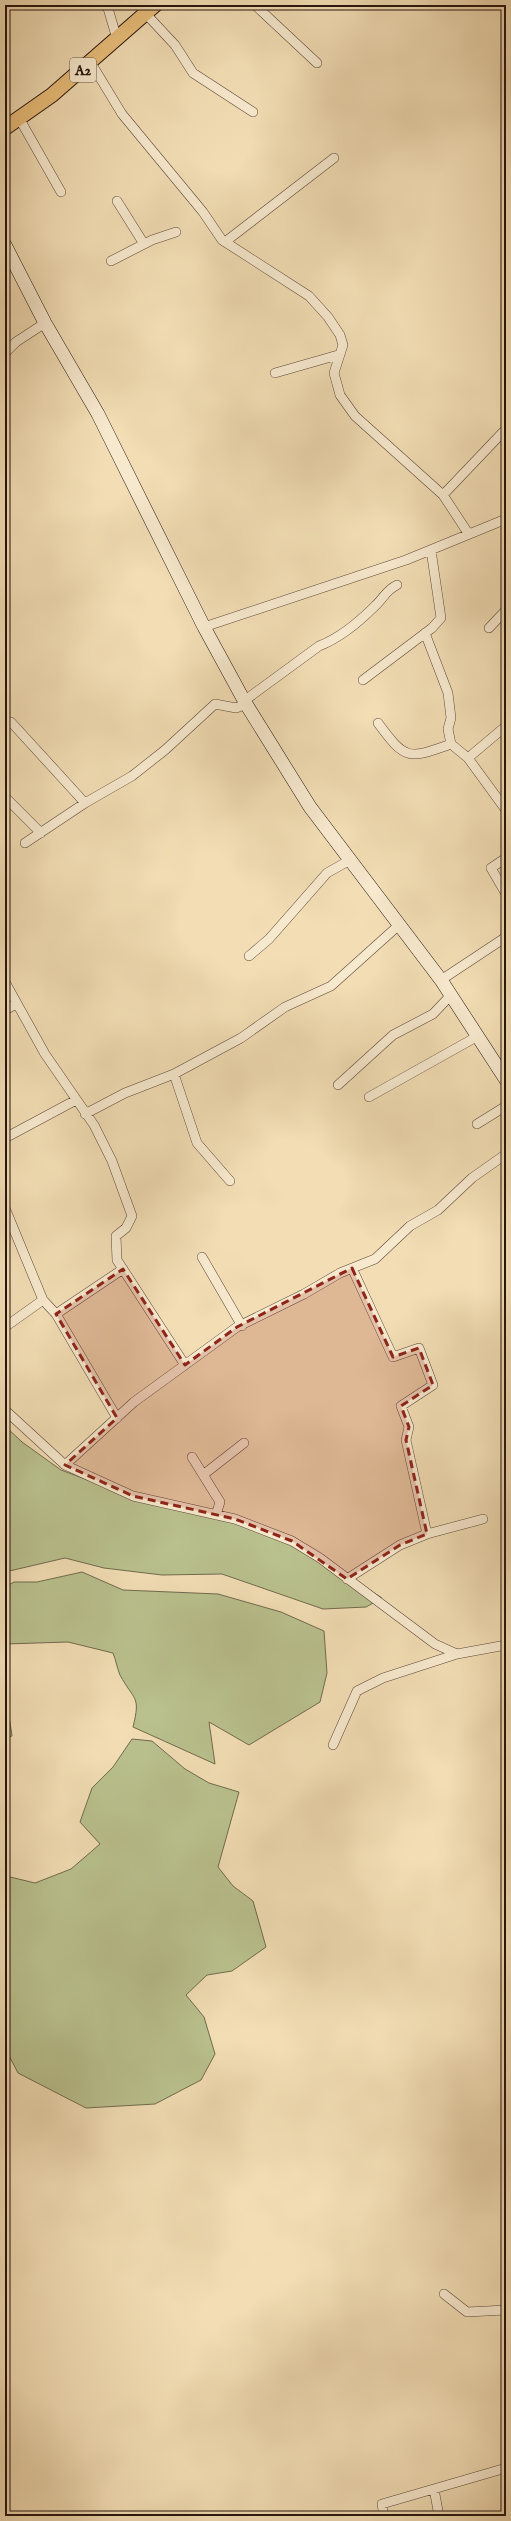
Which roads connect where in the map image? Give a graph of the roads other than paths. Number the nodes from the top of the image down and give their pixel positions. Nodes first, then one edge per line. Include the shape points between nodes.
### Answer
1 (108, 5) edge
2 (255, 5) edge
3 (150, 10) edge
4 (117, 39) junction
5 (91, 63) junction
6 (317, 63) dead end
7 (253, 112) dead end
8 (19, 118) junction
9 (5, 128) edge
10 (334, 158) dead end
11 (61, 192) dead end
12 (117, 201) dead end
13 (176, 232) dead end
14 (225, 242) junction
15 (144, 244) junction
16 (5, 245) edge
17 (111, 261) dead end
18 (44, 323) junction
19 (5, 353) edge
20 (338, 355) junction
21 (276, 373) dead end
22 (506, 434) edge
23 (443, 494) junction
24 (506, 519) edge
25 (468, 533) junction
26 (431, 550) junction
27 (397, 585) dead end
28 (506, 610) edge
29 (204, 627) junction
30 (489, 628) dead end
31 (426, 633) junction
32 (363, 680) dead end
33 (245, 702) junction
34 (11, 722) dead end
35 (378, 723) dead end
36 (506, 726) edge
37 (451, 744) junction
38 (468, 758) junction
39 (5, 798) edge
40 (84, 803) junction
41 (506, 810) edge
42 (41, 832) junction
43 (25, 844) dead end
44 (506, 858) edge
45 (350, 860) junction
46 (506, 894) edge
47 (399, 925) junction
48 (506, 937) edge
49 (249, 956) dead end
50 (441, 980) junction
51 (5, 982) edge
52 (451, 995) junction
53 (16, 1004) junction
54 (5, 1010) edge
55 (478, 1036) junction
56 (174, 1074) junction
57 (506, 1080) edge
58 (338, 1085) dead end
59 (369, 1097) dead end
60 (76, 1100) junction
61 (506, 1106) edge
62 (85, 1114) junction
63 (477, 1124) dead end
64 (5, 1138) edge
65 (506, 1154) edge
66 (230, 1181) dead end
67 (5, 1208) edge
68 (202, 1257) dead end
69 (352, 1268) junction
70 (123, 1269) junction
71 (43, 1300) junction
72 (56, 1314) junction
73 (242, 1326) junction
74 (5, 1327) edge
75 (185, 1365) junction
76 (5, 1410) edge
77 (117, 1418) junction
78 (244, 1443) dead end
79 (192, 1457) dead end
80 (65, 1465) junction
81 (203, 1475) junction
82 (216, 1515) junction
83 (483, 1519) dead end
84 (427, 1534) junction
85 (347, 1579) junction
86 (506, 1645) edge
87 (457, 1654) junction
88 (333, 1745) dead end
89 (444, 2294) dead end
90 (506, 2310) edge
91 (506, 2468) edge
92 (434, 2489) junction
93 (384, 2516) edge
94 (439, 2516) edge

1 - 4 street
2 - 6 street
3 - 4 main road, A2
3 - 7 street via 193,73
4 - 5 main road, A2
5 - 8 main road, A2
5 - 14 street via 122,114 204,212
8 - 9 main road, A2
8 - 11 street
10 - 14 street
12 - 15 street
13 - 15 street
14 - 20 street via 309,296 340,335 343,345
15 - 17 street
16 - 18 street
18 - 19 street via 16,342
18 - 29 street via 98,414
20 - 21 street
20 - 23 street via 334,373 340,395 355,416
22 - 23 street via 503,432
23 - 25 street
24 - 25 street
25 - 26 street
26 - 29 street
26 - 31 street via 441,618
27 - 33 street via 385,592 374,607 333,641 319,646
28 - 30 street
29 - 33 street
31 - 32 street
31 - 37 street via 448,693 448,729
33 - 40 street via 236,708 215,704 132,776
33 - 45 street via 310,808
34 - 40 street
35 - 37 street via 393,743 406,754 419,756
36 - 38 street
37 - 38 street
38 - 41 street
39 - 42 street
40 - 42 street
42 - 43 street
44 - 46 street via 491,868
45 - 47 street
45 - 49 street via 327,873 269,939
47 - 50 street
47 - 56 street via 331,986 285,1007 241,1038
48 - 50 street
50 - 52 street
51 - 53 street
52 - 55 street
52 - 58 street via 433,1014 393,1035
53 - 54 street
53 - 60 street
55 - 57 street
55 - 59 street
56 - 62 street via 125,1093
56 - 66 street via 197,1143
60 - 62 street
60 - 64 street
61 - 63 street
62 - 70 street via 94,1125 112,1161 132,1216 126,1228 116,1236 117,1260
65 - 69 street via 472,1178 438,1210 410,1226 375,1259
67 - 71 street
68 - 73 street
69 - 73 street
69 - 84 street via 393,1357 419,1348 433,1385 401,1406 409,1427 406,1440
70 - 72 street
70 - 75 street
71 - 72 street
71 - 74 street
72 - 77 street
73 - 75 street
75 - 77 street
76 - 80 street
77 - 80 street
78 - 81 street
79 - 81 street
80 - 82 street via 133,1496
81 - 82 street via 220,1502
82 - 85 street via 235,1519 292,1541
83 - 84 street
84 - 85 street via 400,1545
85 - 87 street via 435,1644
86 - 87 street
87 - 88 street via 383,1678 357,1691
89 - 90 street via 467,2312
91 - 92 street
92 - 93 street via 382,2504
92 - 94 street

